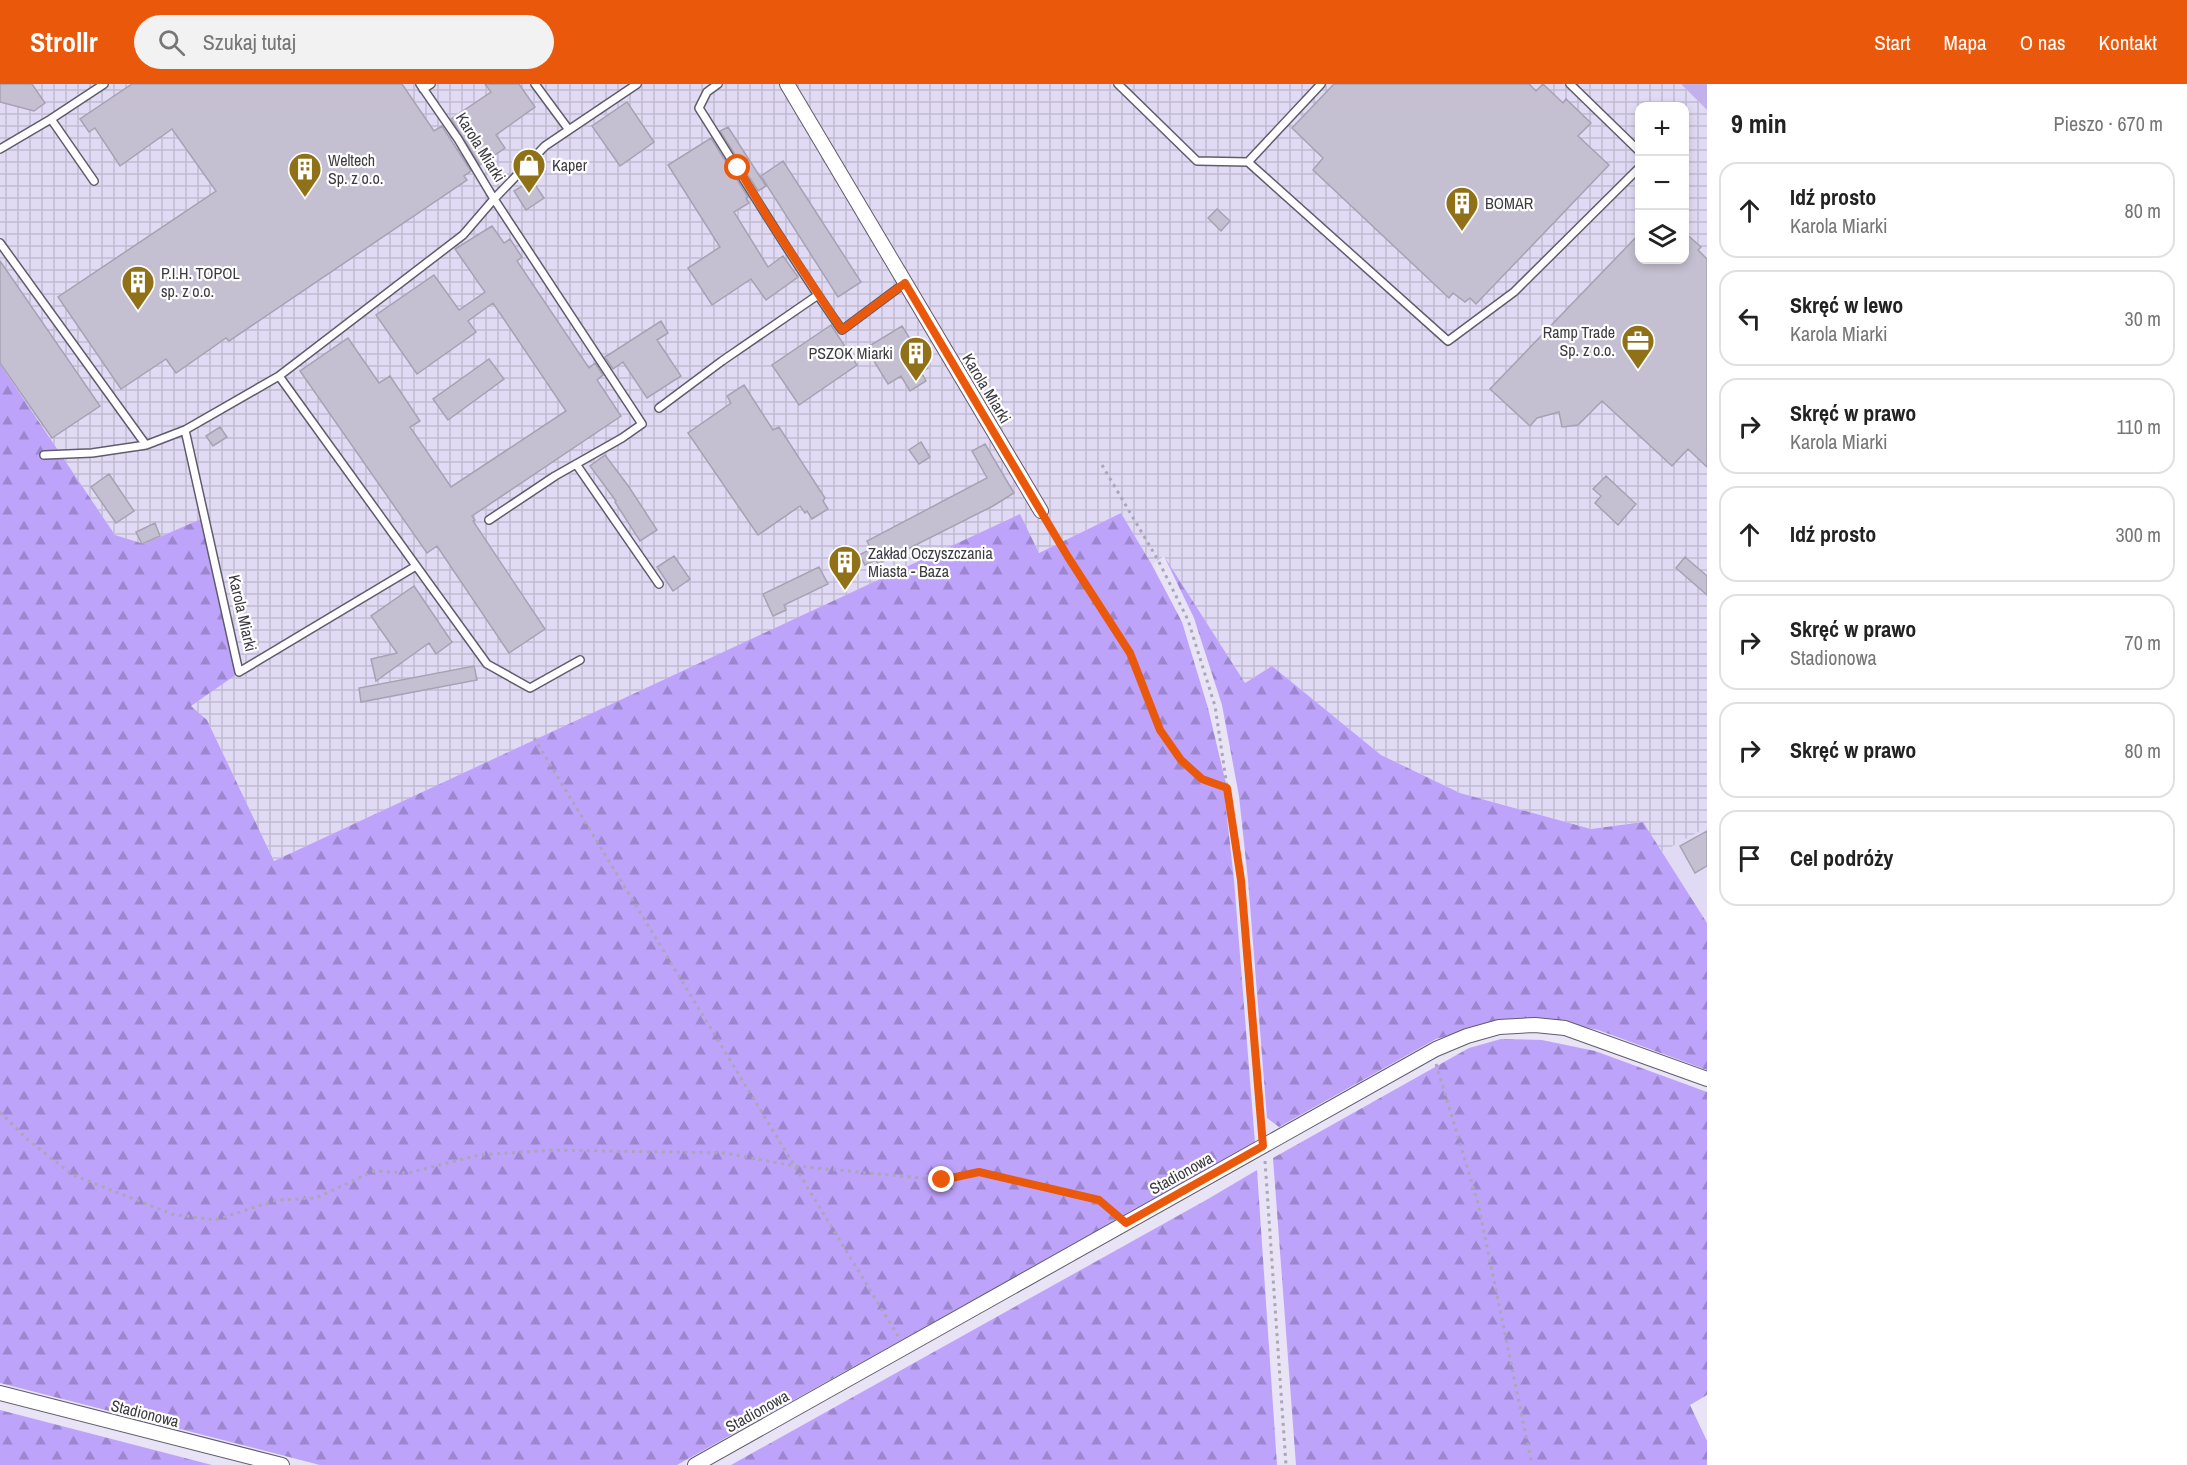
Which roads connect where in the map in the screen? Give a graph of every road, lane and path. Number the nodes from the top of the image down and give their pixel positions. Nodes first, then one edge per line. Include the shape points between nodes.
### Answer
1 (104, 84) edge
2 (431, 84) edge
3 (535, 84) edge
4 (637, 84) edge
5 (718, 84) edge
6 (787, 84) edge
7 (1118, 84) edge
8 (1321, 84) edge
9 (1570, 84) edge
10 (422, 87) edge
11 (51, 119) junction
12 (569, 130) junction
13 (1635, 147) edge
14 (0, 149) edge
15 (1248, 162) junction
16 (1635, 172) edge
17 (94, 181) dead end
18 (494, 199) junction
19 (0, 243) edge
20 (905, 283) junction
21 (818, 295) junction
22 (279, 376) junction
23 (659, 408) dead end
24 (185, 430) junction
25 (146, 445) junction
26 (44, 455) dead end
27 (576, 464) junction
28 (1102, 465) dead end
29 (1041, 511) joint
30 (489, 520) dead end
31 (416, 566) junction
32 (659, 584) dead end
33 (580, 660) dead end
34 (534, 738) dead end
35 (1227, 788) junction
36 (1444, 1058) dead end
37 (1707, 1078) edge
38 (0, 1112) edge
39 (1263, 1146) junction
40 (795, 1166) junction
41 (1126, 1223) junction
42 (905, 1347) junction
43 (0, 1393) edge
44 (282, 1465) edge
45 (695, 1465) edge
46 (1286, 1465) edge
47 (1532, 1465) edge

1 - 11 lane
2 - 10 lane
3 - 12 lane
4 - 12 lane, Karola Miarki
5 - 21 lane via 707,92 699,108
6 - 20 street, Karola Miarki
7 - 15 lane via 1197,161
8 - 15 lane
9 - 13 lane
10 - 18 lane, Karola Miarki
11 - 14 lane
11 - 17 lane
12 - 18 lane, Karola Miarki via 545,146
15 - 16 lane via 1448,341 1514,292
18 - 22 lane, Karola Miarki via 463,235
18 - 27 lane, Karola Miarki via 642,424
19 - 25 lane
20 - 21 lane via 842,330
20 - 29 street, Karola Miarki
21 - 23 lane
22 - 24 lane, Karola Miarki
22 - 31 lane
24 - 25 lane, Karola Miarki
24 - 31 lane, Karola Miarki via 239,672
25 - 26 lane, Karola Miarki
27 - 30 lane, Karola Miarki
27 - 32 lane
28 - 35 path via 1188,620 1215,706
29 - 35 path via 1130,653 1160,730 1181,760 1202,779
31 - 33 lane via 487,664 530,688
34 - 40 path
35 - 39 path via 1241,880
36 - 47 path via 1436,1063 1478,1203
37 - 39 street, Stadionowa via 1565,1028 1498,1027 1436,1049
38 - 40 path via 28,1140 73,1174 172,1214 214,1220 277,1200 316,1198 374,1172 408,1173 479,1155 551,1150 725,1153
39 - 41 street, Stadionowa
39 - 46 path
40 - 41 path via 942,1180 979,1172 1099,1200
40 - 42 path
41 - 42 street, Stadionowa
42 - 45 street, Stadionowa
43 - 44 street, Stadionowa

